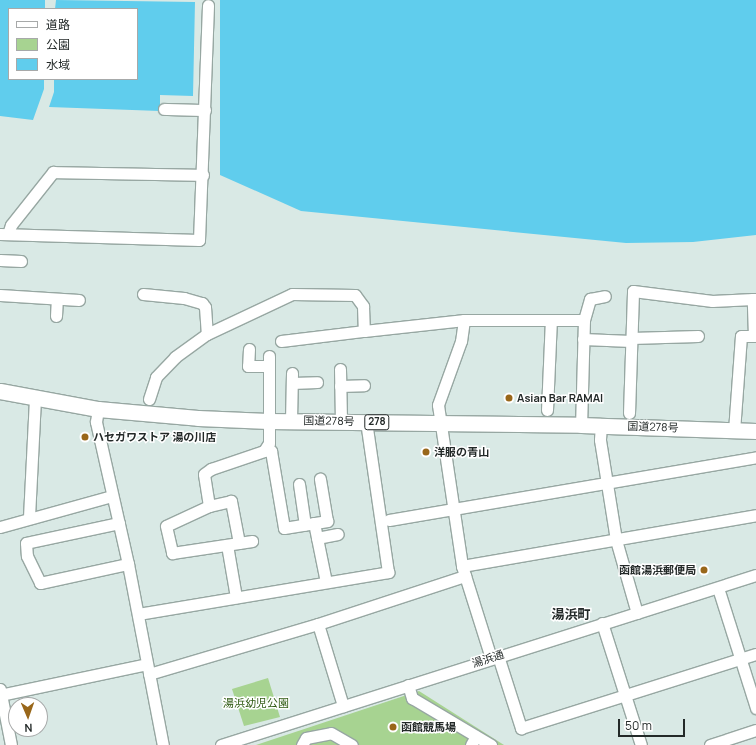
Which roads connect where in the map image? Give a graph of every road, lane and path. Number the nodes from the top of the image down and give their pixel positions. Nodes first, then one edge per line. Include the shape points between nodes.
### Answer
1 (208, 5) dead end
2 (164, 109) dead end
3 (204, 110) junction
4 (203, 175) junction
5 (4, 234) edge
6 (0, 260) edge
7 (21, 261) dead end
8 (144, 294) dead end
9 (0, 295) edge
10 (604, 296) dead end
11 (57, 299) junction
12 (755, 299) edge
13 (79, 300) dead end
14 (56, 316) dead end
15 (464, 320) junction
16 (551, 320) junction
17 (584, 320) junction
18 (364, 331) junction
19 (207, 334) junction
20 (698, 336) dead end
21 (584, 339) junction
22 (631, 339) junction
23 (281, 341) dead end
24 (249, 349) dead end
25 (340, 369) dead end
26 (317, 382) dead end
27 (364, 385) dead end
28 (340, 386) junction
29 (0, 391) edge
30 (35, 398) junction
31 (149, 399) dead end
32 (98, 408) junction
33 (547, 410) dead end
34 (629, 413) dead end
35 (268, 421) junction
36 (291, 421) junction
37 (341, 421) junction
38 (366, 422) junction
39 (440, 423) junction
40 (581, 425) junction
41 (601, 425) junction
42 (734, 431) junction
43 (756, 431) edge
44 (267, 447) junction
45 (756, 457) edge
46 (320, 479) dead end
47 (606, 482) junction
48 (299, 484) dead end
49 (112, 496) junction
50 (209, 506) junction
51 (452, 509) junction
52 (756, 515) edge
53 (30, 517) junction
54 (389, 520) dead end
55 (119, 523) junction
56 (310, 524) junction
57 (0, 526) edge
58 (338, 534) dead end
59 (317, 538) junction
60 (616, 540) junction
61 (252, 541) dead end
62 (239, 543) junction
63 (227, 545) junction
64 (128, 564) junction
65 (464, 571) junction
66 (756, 575) edge
67 (326, 582) junction
68 (718, 588) junction
69 (236, 597) junction
70 (638, 613) junction
71 (138, 614) junction
72 (602, 623) junction
73 (318, 624) junction
74 (756, 654) edge
75 (494, 657) junction
76 (740, 659) junction
77 (148, 669) junction
78 (408, 685) junction
79 (0, 693) edge
80 (625, 695) junction
81 (343, 706) junction
82 (756, 708) edge
83 (756, 730) edge
84 (474, 741) edge
85 (11, 745) edge
86 (163, 745) edge
87 (221, 745) edge
88 (302, 745) edge
89 (352, 745) edge
90 (491, 745) edge
91 (640, 745) edge
92 (710, 745) edge

1 - 3 street
2 - 3 street
3 - 4 street
4 - 5 street via 53,172
4 - 5 street via 199,240
6 - 7 street
8 - 19 street via 184,298 202,303 205,307
9 - 11 street
10 - 17 street via 590,299
11 - 13 street
11 - 14 street
12 - 22 street via 712,301 633,291
12 - 42 street via 754,336 741,336
15 - 16 street
15 - 18 street
15 - 39 street via 461,341 438,405
16 - 17 street
16 - 33 street
17 - 21 street
18 - 19 street via 363,306 355,295 292,294
18 - 23 street
19 - 31 street via 175,357 156,377
20 - 22 street
21 - 22 street
21 - 40 street
22 - 34 street
24 - 35 street via 248,366 269,361
25 - 28 street
26 - 36 street via 292,378
27 - 28 street
28 - 37 street
29 - 30 highway, 国道278号 / 278
30 - 32 highway, 国道278号 / 278
30 - 53 street
32 - 35 highway, 国道278号 / 278
32 - 49 street via 96,422
35 - 36 highway, 国道278号 / 278
35 - 44 street
36 - 37 highway, 国道278号 / 278
37 - 38 highway, 国道278号 / 278
38 - 39 highway, 国道278号 / 278
38 - 67 street via 388,572
39 - 40 highway, 国道278号 / 278
39 - 51 street
40 - 41 highway, 国道278号 / 278
41 - 42 highway, 国道278号 / 278
41 - 47 street
42 - 43 highway, 国道278号 / 278
44 - 50 street via 264,451 211,469 204,474
44 - 56 street via 271,451 284,528
45 - 47 street
46 - 56 street via 327,521
47 - 51 street
47 - 60 street
48 - 56 street
49 - 53 street
49 - 55 street
50 - 62 street via 231,501
50 - 63 street via 166,526 172,553
51 - 54 street
51 - 65 street
52 - 60 street
53 - 57 street
55 - 64 street
55 - 64 street via 26,543 27,556 40,583
56 - 59 street
58 - 59 street
59 - 67 street
60 - 65 street
60 - 70 street
61 - 62 street
62 - 63 street
63 - 69 street
64 - 71 street
65 - 73 street
65 - 75 street
66 - 68 street, 湯浜通
67 - 69 street
68 - 70 street, 湯浜通
68 - 76 street
69 - 71 street
70 - 72 street, 湯浜通
71 - 77 street
72 - 75 street, 湯浜通
72 - 80 street
73 - 77 street
73 - 81 street
74 - 76 street
75 - 78 street, 湯浜通
75 - 80 street via 521,728
76 - 80 street
76 - 82 street
77 - 79 street
77 - 86 street
78 - 81 street, 湯浜通
78 - 84 street via 412,698
79 - 85 street
80 - 91 street
81 - 87 street, 湯浜通
83 - 92 street
84 - 90 street
88 - 89 street via 306,738 331,733

